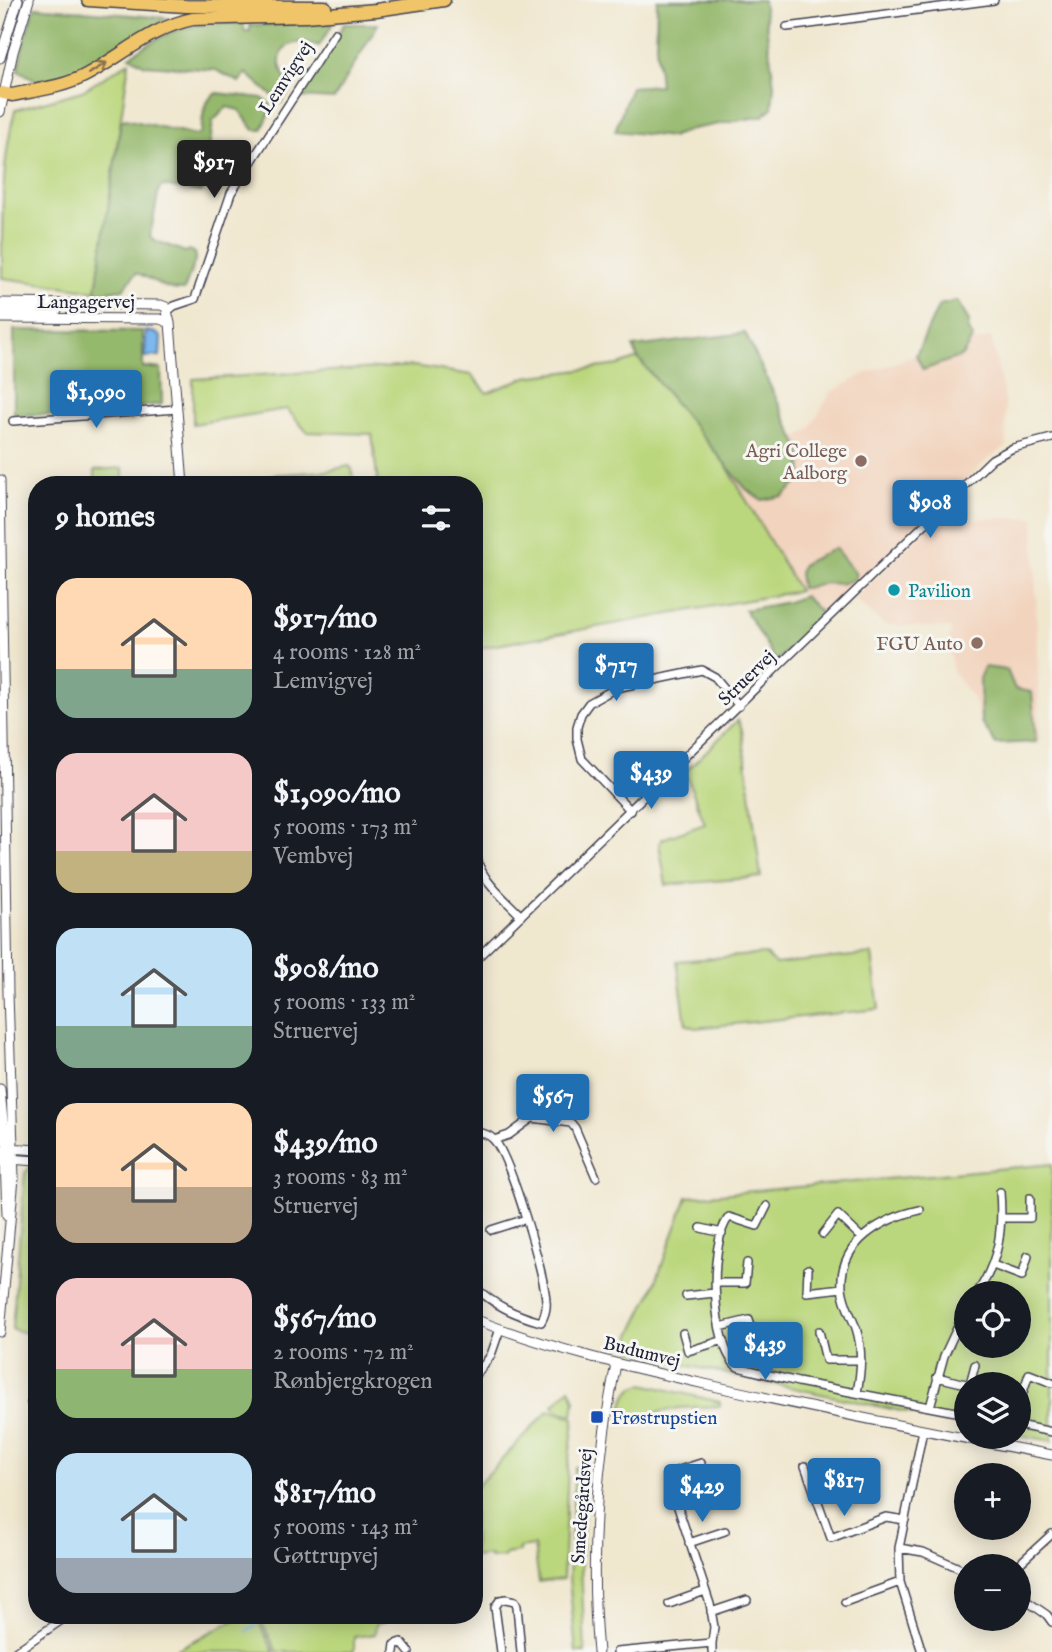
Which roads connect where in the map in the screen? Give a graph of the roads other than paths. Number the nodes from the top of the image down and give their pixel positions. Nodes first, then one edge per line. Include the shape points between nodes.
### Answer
1 (18, 0) edge
2 (29, 0) edge
3 (88, 0) edge
4 (412, 0) edge
5 (444, 0) edge
6 (994, 0) edge
7 (787, 27) dead end
8 (335, 33) dead end
9 (0, 58) edge
10 (1, 93) edge
11 (0, 112) edge
12 (0, 303) edge
13 (83, 305) junction
14 (0, 310) edge
15 (168, 312) junction
16 (0, 318) edge
17 (170, 323) junction
18 (177, 408) junction
19 (13, 421) dead end
20 (1052, 438) edge
21 (182, 476) edge
22 (0, 480) edge
23 (739, 706) junction
24 (631, 811) junction
25 (483, 876) edge
26 (521, 916) junction
27 (483, 952) edge
28 (0, 1089) edge
29 (483, 1134) edge
30 (494, 1140) junction
31 (28, 1151) edge
32 (5, 1153) edge
33 (28, 1159) edge
34 (596, 1177) dead end
35 (1000, 1192) dead end
36 (1030, 1198) dead end
37 (767, 1206) dead end
38 (920, 1210) dead end
39 (1002, 1218) junction
40 (526, 1219) junction
41 (701, 1228) dead end
42 (491, 1230) dead end
43 (722, 1233) junction
44 (823, 1234) dead end
45 (862, 1238) junction
46 (1028, 1256) dead end
47 (747, 1263) dead end
48 (993, 1265) junction
49 (808, 1269) dead end
50 (984, 1281) edge
51 (715, 1283) junction
52 (842, 1288) junction
53 (715, 1293) junction
54 (483, 1294) edge
55 (686, 1296) dead end
56 (483, 1322) edge
57 (720, 1327) junction
58 (500, 1329) junction
59 (819, 1331) dead end
60 (0, 1332) edge
61 (954, 1332) edge
62 (683, 1333) dead end
63 (755, 1339) dead end
64 (724, 1340) junction
65 (861, 1360) junction
66 (616, 1364) junction
67 (975, 1365) dead end
68 (483, 1366) edge
69 (972, 1372) edge
70 (1031, 1375) edge
71 (937, 1377) junction
72 (954, 1381) edge
73 (1052, 1383) edge
74 (857, 1393) junction
75 (930, 1407) junction
76 (954, 1412) edge
77 (1031, 1428) edge
78 (923, 1430) junction
79 (1052, 1432) edge
80 (954, 1434) edge
81 (1029, 1449) edge
82 (1052, 1455) edge
83 (702, 1462) dead end
84 (805, 1466) dead end
85 (905, 1520) junction
86 (724, 1531) dead end
87 (1052, 1534) edge
88 (689, 1544) junction
89 (899, 1548) junction
90 (1030, 1554) edge
91 (954, 1566) edge
92 (901, 1582) junction
93 (705, 1591) junction
94 (747, 1600) dead end
95 (845, 1602) dead end
96 (669, 1604) dead end
97 (1031, 1604) edge
98 (711, 1612) junction
99 (1052, 1622) edge
100 (56, 1624) edge
101 (712, 1643) junction
102 (15, 1652) edge
103 (394, 1652) edge
104 (409, 1652) edge
105 (501, 1652) edge
106 (521, 1652) edge
107 (598, 1652) edge
108 (617, 1652) edge
109 (712, 1652) edge
110 (922, 1652) edge

1 - 9 street
2 - 10 street
3 - 4 highway via 315,7
10 -> 5 highway via 12,95 74,80 181,21 317,15
6 - 7 street
8 - 15 street, Lemvigvej via 231,193 195,299
10 - 11 street
12 - 13 street, Langagervej
13 - 14 street, Langagervej
13 - 15 street, Langagervej via 162,305
15 - 17 street
16 - 17 street, Langagervej via 160,319
17 - 18 street
18 - 19 street
18 - 21 street
20 - 23 street, Struervej via 992,459
22 - 32 street via 8,993
23 - 24 street, Struervej
23 - 24 street via 715,677 702,670 616,688 589,703 577,727 579,752
24 - 26 street, Struervej
25 - 26 street
26 - 27 street, Struervej
28 - 32 street
29 - 30 street
30 - 34 street via 532,1118 570,1123
30 - 40 street
31 - 32 street
32 - 33 street
32 - 60 street via 8,1258
35 - 39 street
36 - 39 street via 1030,1217
37 - 43 street via 757,1226 729,1217
38 - 45 street via 891,1217
39 - 48 street
40 - 42 street
40 - 54 street via 547,1300 541,1322 519,1317
41 - 43 street
43 - 51 street
44 - 45 street via 838,1215
45 - 52 street via 846,1262
46 - 48 street via 1022,1276
47 - 51 street via 745,1283
48 - 50 street
49 - 52 street via 807,1292
51 - 53 street
52 - 65 street
53 - 55 street
53 - 57 street
56 - 58 street, Budumvej
57 - 63 street via 749,1320
57 - 64 street
58 - 66 street, Budumvej
58 - 68 street
59 - 65 street via 826,1360
61 - 71 street
62 - 64 street via 688,1351
64 - 74 street via 738,1367
65 - 74 street
66 - 78 street, Budumvej
66 - 107 street, Smedegårdsvej via 593,1552
67 - 69 street
70 - 73 street
71 - 72 street
71 - 75 street
74 - 75 street
75 - 76 street
77 - 79 street
78 - 80 street, Budumvej
78 - 85 street
81 - 82 street, Budumvej
83 - 88 street via 667,1475
84 - 85 street via 831,1538 887,1517
85 - 89 street
86 - 88 street
87 - 90 street
88 - 93 street
89 - 91 street via 923,1552
89 - 92 street
92 - 95 street
92 - 110 street
93 - 96 street
93 - 98 street
94 - 98 street
97 - 99 street
98 - 101 street
100 - 102 street
101 - 108 street
101 - 109 street
103 - 104 street via 395,1644 401,1642
105 - 106 street via 495,1607 506,1598 517,1606

